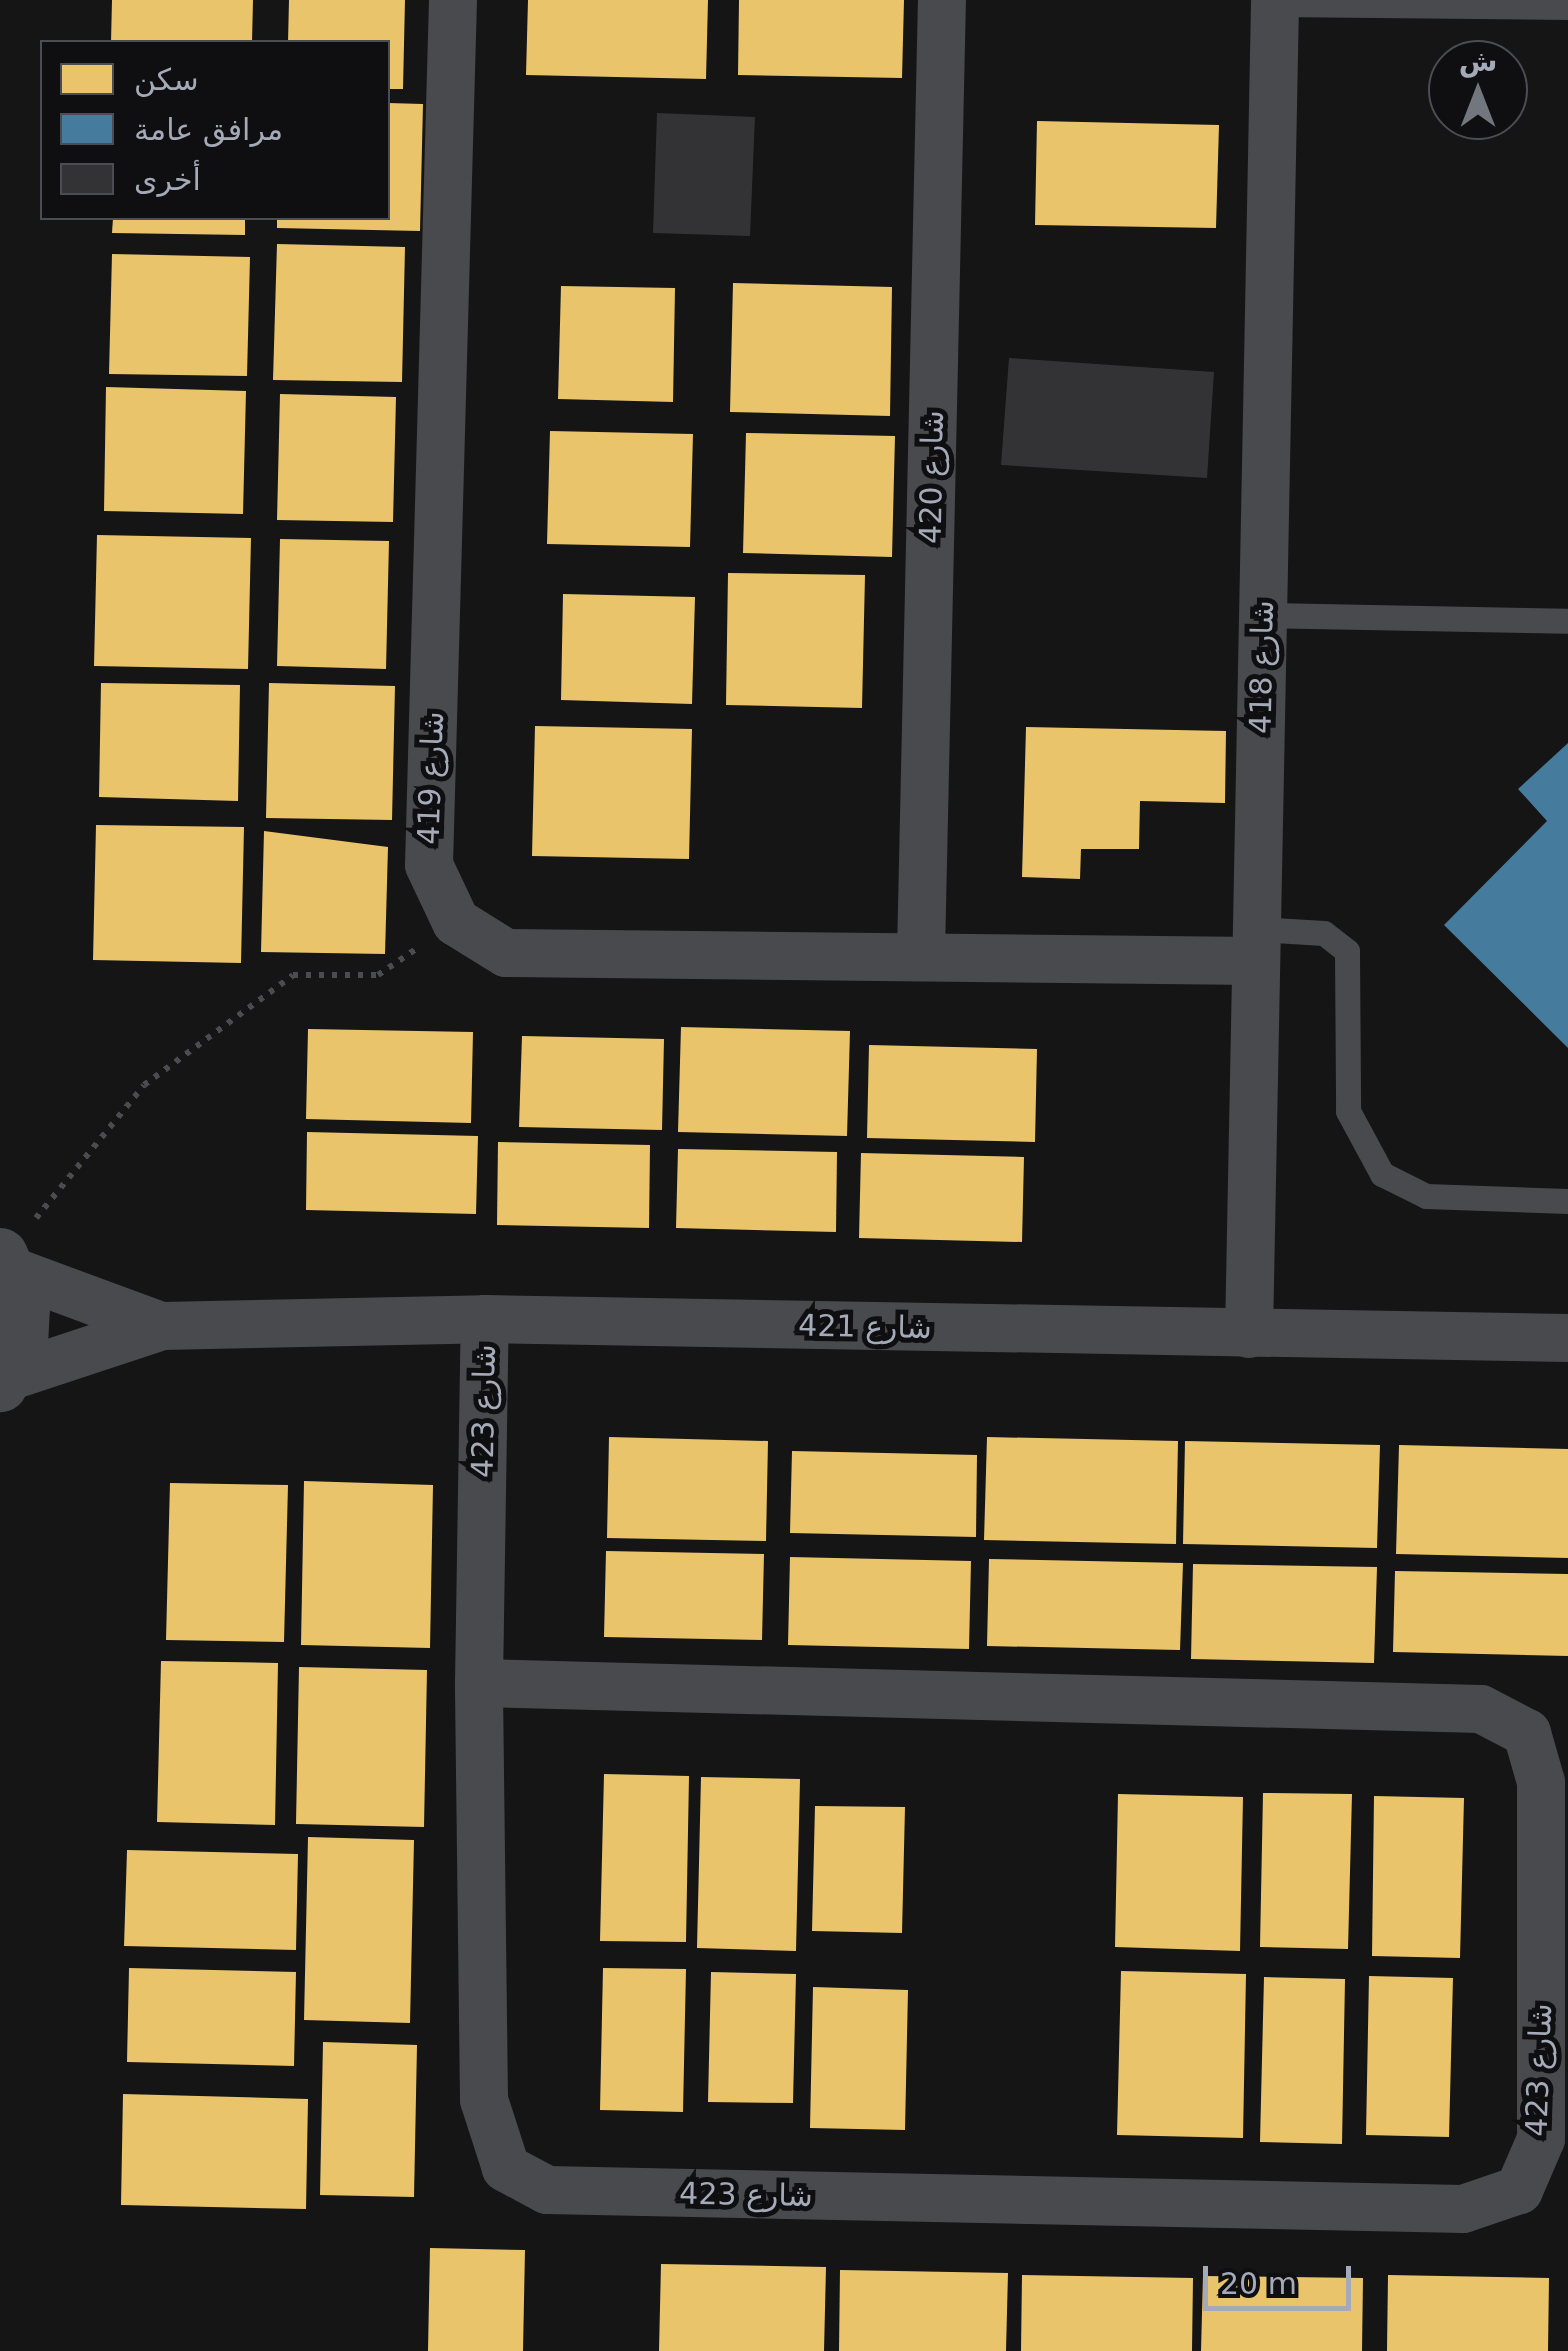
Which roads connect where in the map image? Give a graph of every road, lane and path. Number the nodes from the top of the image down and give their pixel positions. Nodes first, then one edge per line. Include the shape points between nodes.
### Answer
1 (453, 0) edge
2 (942, 0) edge
3 (1275, 2) edge
4 (1568, 8) edge
5 (1263, 615) junction
6 (1568, 621) edge
7 (456, 922) junction
8 (1256, 945) junction
9 (921, 954) junction
10 (1568, 1201) edge
11 (5, 1261) edge
12 (485, 1320) junction
13 (162, 1326) junction
14 (1249, 1334) junction
15 (1568, 1338) edge
16 (3, 1381) edge
17 (479, 1683) junction

1 - 7 street, شارع 419 via 429,865
2 - 9 street, شارع 420
3 - 4 lane
3 - 5 street, شارع 418
5 - 6 lane
5 - 8 street, شارع 418
7 - 9 street via 506,952
7 - 11 path via 378,976 294,974 144,1085
8 - 9 street
8 - 10 lane via 1324,933 1346,951 1348,1111 1382,1174 1426,1196
8 - 14 street, شارع 418
11 - 13 street, شارع 421
11 - 16 street via 22,1325
12 - 13 street, شارع 421
12 - 14 street, شارع 421
12 - 17 street, شارع 423
13 - 16 street, شارع 421
14 - 15 street, شارع 421
17 - 17 street, شارع 423 via 484,2100 506,2168 547,2190 1463,2209 1519,2190 1541,2139 1541,1782 1527,1732 1481,1709

